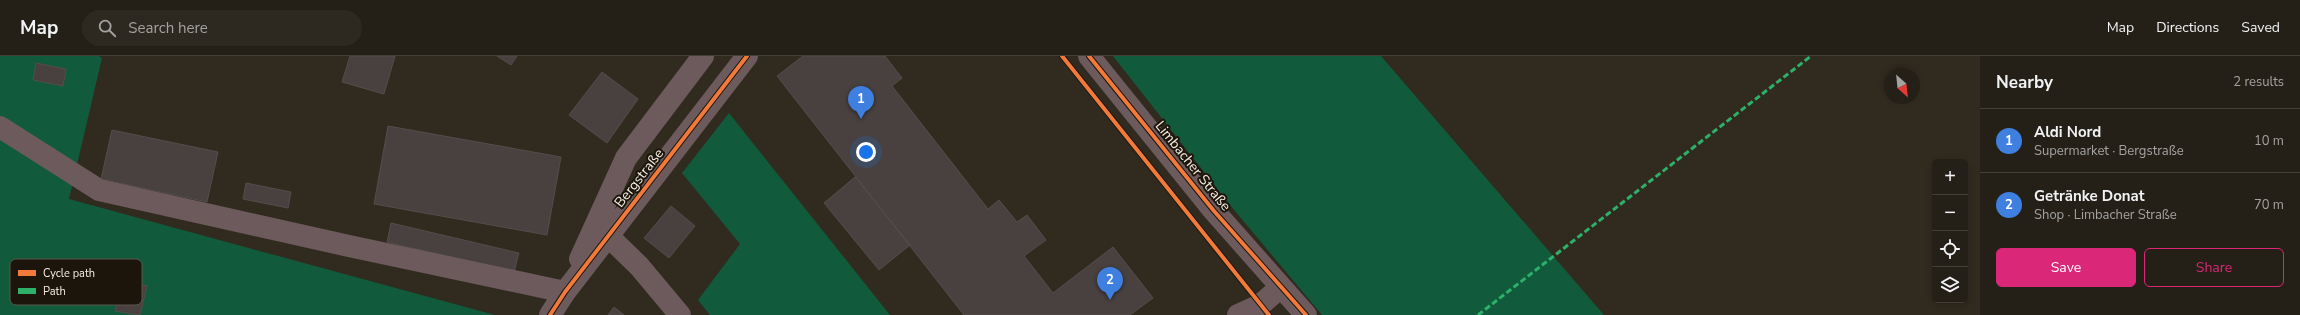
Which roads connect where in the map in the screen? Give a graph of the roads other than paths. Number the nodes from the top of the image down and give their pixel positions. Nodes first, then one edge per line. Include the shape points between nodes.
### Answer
1 (703, 56) edge
2 (747, 56) edge
3 (1089, 56) edge
4 (0, 127) edge
5 (608, 236) junction
6 (1281, 287) junction
7 (565, 292) junction
8 (550, 315) edge
9 (680, 315) edge
10 (1238, 315) edge
11 (1306, 315) edge

1 - 7 street, Bergstraße via 626,158
2 - 5 street, Bergstraße
3 - 6 street, Limbacher Straße via 1214,211
4 - 7 street via 98,190
5 - 7 street, Bergstraße
5 - 9 street via 639,266
6 - 10 street via 1260,305
6 - 11 street, Limbacher Straße
7 - 8 street, Bergstraße

